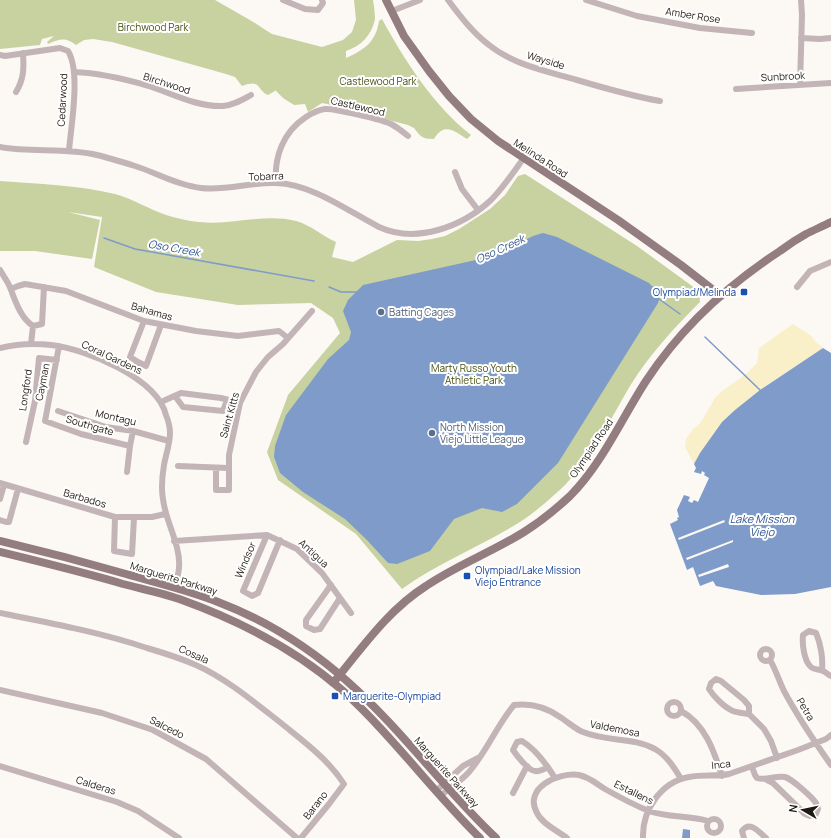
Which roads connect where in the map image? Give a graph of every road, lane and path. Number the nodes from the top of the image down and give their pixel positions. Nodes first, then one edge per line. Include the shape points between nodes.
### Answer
1 (283, 0) edge
2 (322, 0) edge
3 (387, 0) edge
4 (412, 0) edge
5 (420, 0) edge
6 (448, 0) edge
7 (586, 0) edge
8 (801, 0) edge
9 (404, 6) junction
10 (392, 11) junction
11 (752, 33) dead end
12 (801, 38) junction
13 (831, 38) edge
14 (23, 53) junction
15 (0, 55) edge
16 (74, 72) junction
17 (831, 83) edge
18 (800, 85) junction
19 (736, 88) dead end
20 (16, 92) dead end
21 (251, 95) dead end
22 (660, 101) dead end
23 (408, 136) dead end
24 (0, 147) edge
25 (69, 151) junction
26 (523, 159) junction
27 (455, 172) dead end
28 (276, 183) junction
29 (478, 210) junction
30 (831, 222) edge
31 (831, 262) edge
32 (0, 270) edge
33 (44, 287) junction
34 (797, 287) dead end
35 (11, 289) junction
36 (721, 296) junction
37 (312, 312) dead end
38 (144, 321) junction
39 (161, 325) junction
40 (33, 326) junction
41 (288, 338) junction
42 (31, 344) junction
43 (59, 346) junction
44 (0, 348) edge
45 (57, 360) junction
46 (138, 362) junction
47 (131, 375) junction
48 (175, 396) junction
49 (227, 400) junction
50 (35, 401) junction
51 (161, 402) junction
52 (49, 403) junction
53 (240, 403) junction
54 (58, 411) dead end
55 (45, 422) joint
56 (90, 422) junction
57 (133, 431) junction
58 (86, 435) junction
59 (169, 441) junction
60 (26, 442) dead end
61 (130, 446) junction
62 (178, 466) dead end
63 (216, 468) junction
64 (228, 468) junction
65 (127, 472) dead end
66 (2, 484) edge
67 (18, 488) junction
68 (0, 499) edge
69 (165, 514) junction
70 (115, 517) junction
71 (134, 518) junction
72 (0, 520) edge
73 (267, 535) junction
74 (280, 540) junction
75 (0, 541) edge
76 (174, 541) junction
77 (0, 552) edge
78 (331, 585) junction
79 (175, 587) junction
80 (340, 598) junction
81 (0, 613) edge
82 (351, 613) dead end
83 (770, 660) dead end
84 (822, 670) junction
85 (339, 675) junction
86 (831, 676) edge
87 (333, 683) junction
88 (0, 690) edge
89 (681, 711) dead end
90 (749, 714) junction
91 (831, 735) edge
92 (815, 744) junction
93 (479, 758) junction
94 (777, 758) junction
95 (831, 765) edge
96 (0, 766) edge
97 (463, 766) junction
98 (528, 766) junction
99 (548, 767) junction
100 (752, 767) junction
101 (469, 772) junction
102 (722, 776) junction
103 (555, 778) junction
104 (681, 779) junction
105 (767, 780) junction
106 (344, 784) joint
107 (446, 786) junction
108 (512, 792) dead end
109 (438, 793) junction
110 (648, 810) junction
111 (708, 821) dead end
112 (179, 838) edge
113 (297, 838) edge
114 (300, 838) edge
115 (480, 838) edge
116 (496, 838) edge
117 (567, 838) edge
118 (643, 838) edge
119 (744, 838) edge
120 (766, 838) edge

1 - 2 street via 305,9 318,10 323,3
3 - 10 main road, Melinda Road
4 - 9 street
5 - 9 street
6 - 22 street, Wayside via 473,31 511,60 637,97
7 - 11 street, Amber Rose via 637,16 700,28
8 - 12 street
9 - 10 street
10 - 26 main road, Melinda Road via 404,36 449,96 498,142
12 - 13 street
12 - 18 street
14 - 15 street
14 - 16 street, Cedarwood via 60,48 68,51 72,57
14 - 20 street via 24,71
16 - 21 street, Birchwood via 86,72 149,86 209,105 235,104
16 - 25 street, Cedarwood
17 - 18 street, Sunbrook
18 - 19 street, Sunbrook
23 - 28 street, Castlewood via 390,124 327,108 316,110 299,121 283,142 277,157
24 - 25 street, Tobarra
25 - 28 street, Tobarra via 113,159 180,184 201,188 223,189
26 - 29 street, Tobarra via 502,188
26 - 36 main road, Melinda Road via 618,220
27 - 29 street via 462,189
28 - 29 street, Tobarra via 304,188 388,232 400,234 420,234 445,228
30 - 36 main road, Olympiad Road via 806,234 769,258
31 - 34 street via 810,271
32 - 35 street
33 - 35 street, Bahamas via 25,284
33 - 38 street, Bahamas via 66,291
33 - 40 street via 42,324
35 - 40 street via 26,321
36 - 85 main road, Olympiad Road via 684,333 659,363 594,466 571,494 524,532 417,592 390,615
37 - 41 street, Saint Kitts
38 - 39 street, Bahamas
38 - 46 street via 130,357
39 - 41 street, Bahamas via 238,336 280,331
39 - 46 street via 146,366
40 - 42 street
41 - 53 street, Saint Kitts via 256,372
42 - 43 street, Coral Gardens
42 - 44 street, Coral Gardens
43 - 45 street, Cayman
43 - 47 street, Coral Gardens via 87,354
45 - 50 street, Longford via 39,358
45 - 52 street, Cayman
46 - 47 street
47 - 51 street, Coral Gardens via 142,382
48 - 49 street via 181,393
48 - 49 street via 183,407 223,411
48 - 51 street
49 - 53 street
50 - 52 street
50 - 60 street, Longford
51 - 59 street, Coral Gardens via 170,431
52 - 55 street, Cayman
53 - 64 street, Saint Kitts via 228,455
54 - 56 street, Montagu
55 - 58 street, Southgate
56 - 57 street, Montagu
56 - 58 street
57 - 59 street, Montagu
57 - 61 street
58 - 61 street, Southgate
59 - 69 street, Coral Gardens via 162,479
61 - 65 street
62 - 63 street
63 - 64 street
63 - 64 street, Saint Kitts via 216,490 229,490
66 - 67 street, Barbados
66 - 68 street
67 - 70 street, Barbados
67 - 72 street via 9,522
69 - 71 street, Barbados
69 - 76 street, Coral Gardens
70 - 71 street, Barbados
70 - 71 street via 114,551 132,554
73 - 74 street, Antigua
73 - 74 street, Windsor via 243,591 252,596 258,593
73 - 76 street, Antigua
74 - 78 street, Antigua via 297,548
75 - 79 main road, Marguerite Parkway
76 - 79 street, Coral Gardens via 179,566
77 - 87 main road, Marguerite Parkway via 180,599 227,618 288,649
78 - 80 street, Antigua
78 - 80 street via 306,620 306,626 314,630 320,629
79 - 85 main road, Marguerite Parkway via 219,602 249,616 304,648
80 - 82 street, Antigua
81 - 106 street, Cosala via 117,638 196,665 242,693 308,745 337,772
83 - 92 street, Petra via 783,689
84 - 84 street via 818,638 809,631 803,636 806,660 810,666
84 - 86 street
85 - 87 main road, Olympiad Road
85 - 107 main road, Marguerite Parkway via 374,707
87 - 109 main road, Marguerite Parkway via 380,728
88 - 113 street, Salcedo via 102,713 153,730 206,760
89 - 102 street via 689,716 706,736
90 - 90 street via 749,706 744,700 721,681 710,683 709,689 712,694 727,707 734,712
90 - 94 street via 764,729
91 - 92 street, Inca
92 - 94 street, Inca
92 - 95 street, Petra
93 - 97 street
93 - 101 street
93 - 104 street, Valdemosa via 514,704 526,704 551,711 582,732 593,736 648,745 665,757
94 - 100 street, Inca
96 - 112 street, Calderas via 117,802 138,811
97 - 101 street
97 - 107 street
98 - 99 street via 536,772
98 - 99 street via 513,750 517,742 527,744
98 - 108 street
99 - 103 street
100 - 102 street, Inca
100 - 105 street via 757,778
101 - 107 street
102 - 104 street, Inca via 701,775
103 - 110 street, Estallens via 572,774 588,778
103 - 117 street via 535,794 534,807 537,815
104 - 110 street, Inca via 660,792
105 - 105 street via 805,814 816,814 816,803 792,780 786,777
106 - 114 street, Barano
107 - 109 street
107 - 116 main road, Marguerite Parkway
109 - 115 main road, Marguerite Parkway
110 - 111 street, Estallens via 671,817
110 - 118 street, Inca
119 - 120 street via 742,831 748,826

